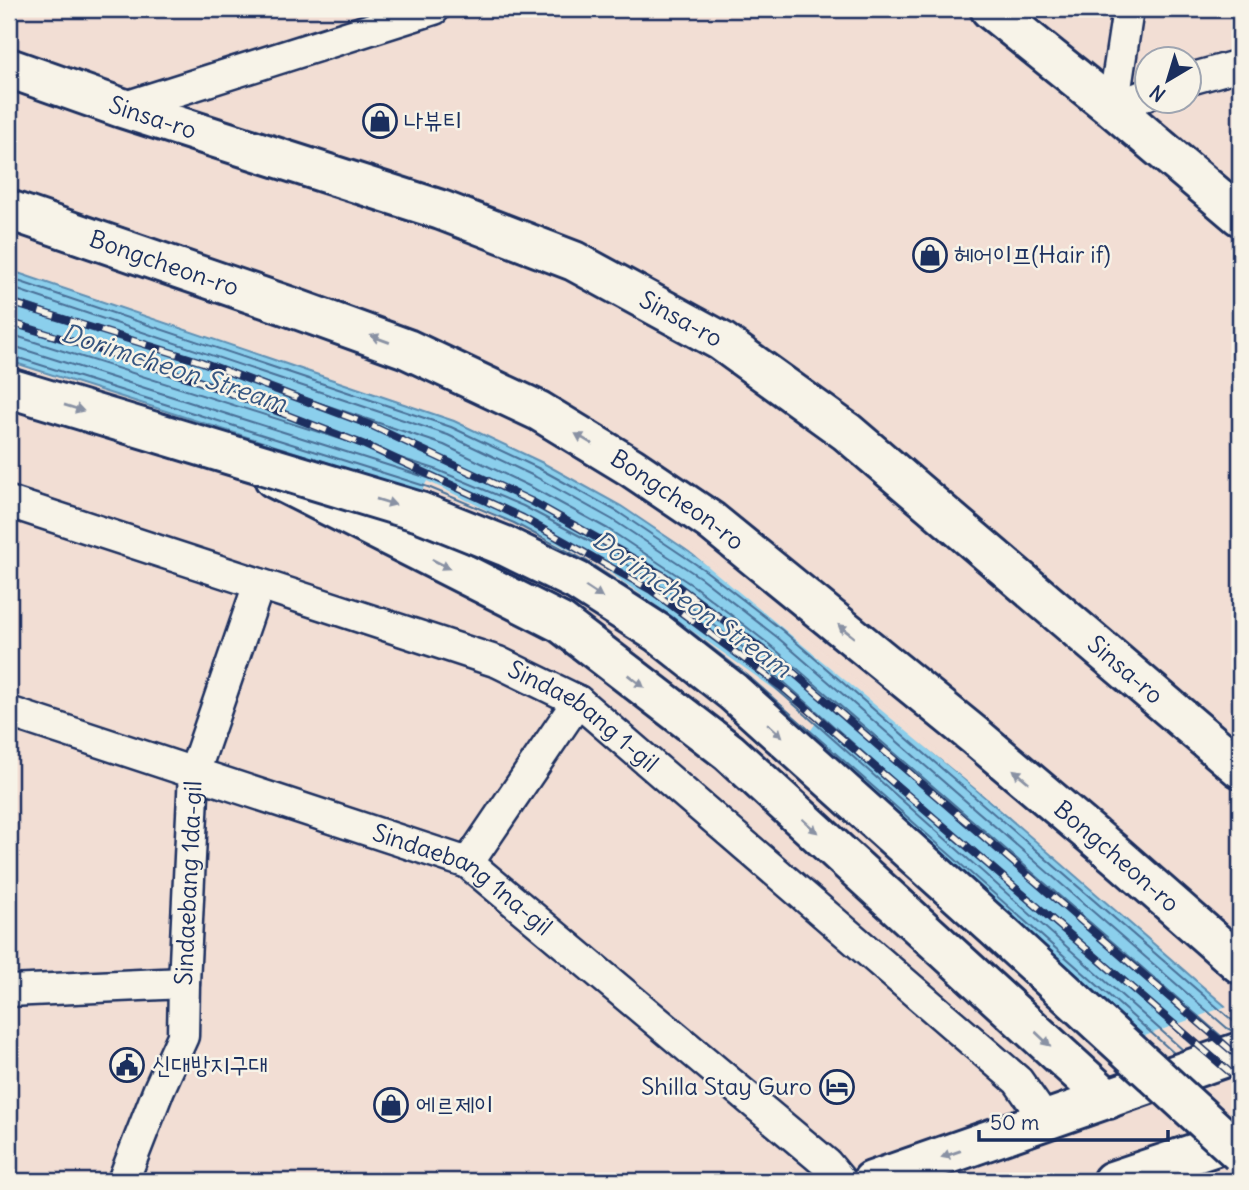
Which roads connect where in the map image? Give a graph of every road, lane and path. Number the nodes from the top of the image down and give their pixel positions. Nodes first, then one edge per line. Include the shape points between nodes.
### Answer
1 (434, 9) edge
2 (990, 9) edge
3 (1128, 9) edge
4 (1240, 65) edge
5 (9, 68) edge
6 (1204, 75) edge
7 (1134, 99) edge
8 (122, 108) junction
9 (1113, 108) junction
10 (9, 210) edge
11 (1240, 216) edge
12 (9, 388) edge
13 (228, 455) junction
14 (9, 502) edge
15 (259, 584) junction
16 (578, 701) junction
17 (9, 712) edge
18 (1240, 768) edge
19 (194, 773) junction
20 (468, 863) junction
21 (1240, 964) edge
22 (184, 983) junction
23 (9, 991) edge
24 (1240, 1052) edge
25 (1108, 1099) junction
26 (1038, 1123) junction
27 (1240, 1138) edge
28 (1240, 1153) edge
29 (1185, 1160) edge
30 (123, 1181) edge
31 (841, 1181) edge
32 (872, 1181) edge
33 (1112, 1181) edge

1 - 8 street
2 - 9 main road
3 - 9 street
4 - 6 street
5 - 8 main road, Sinsa-ro
7 - 9 street
8 - 18 main road, Sinsa-ro via 441,210 574,261 722,341 847,432
9 - 11 main road
21 -> 10 main road, Bongcheon-ro via 975,736 733,538 620,460 539,411 407,349
12 -> 13 main road, bridge
13 -> 25 main road, bridge via 561,623 729,752
13 -> 29 main road, bridge via 420,512 505,546 577,581 658,634 733,692 994,927
14 - 15 street, Sindaebang 1-gil
15 - 16 street, Sindaebang 1-gil via 498,662
15 - 19 street, Sindaebang 1da-gil
16 - 20 street
16 - 26 street, Sindaebang 1-gil via 1018,1081 1039,1111
17 - 19 street, Sindaebang 1na-gil
19 - 20 street, Sindaebang 1na-gil
19 - 22 street, Sindaebang 1da-gil
20 - 31 street, Sindaebang 1na-gil via 827,1164
22 - 23 street
22 - 30 street, Sindaebang 1da-gil via 183,1036
24 - 25 main road
25 - 26 main road
26 -> 32 main road
27 - 29 main road
28 - 29 main road, bridge
29 - 33 main road

